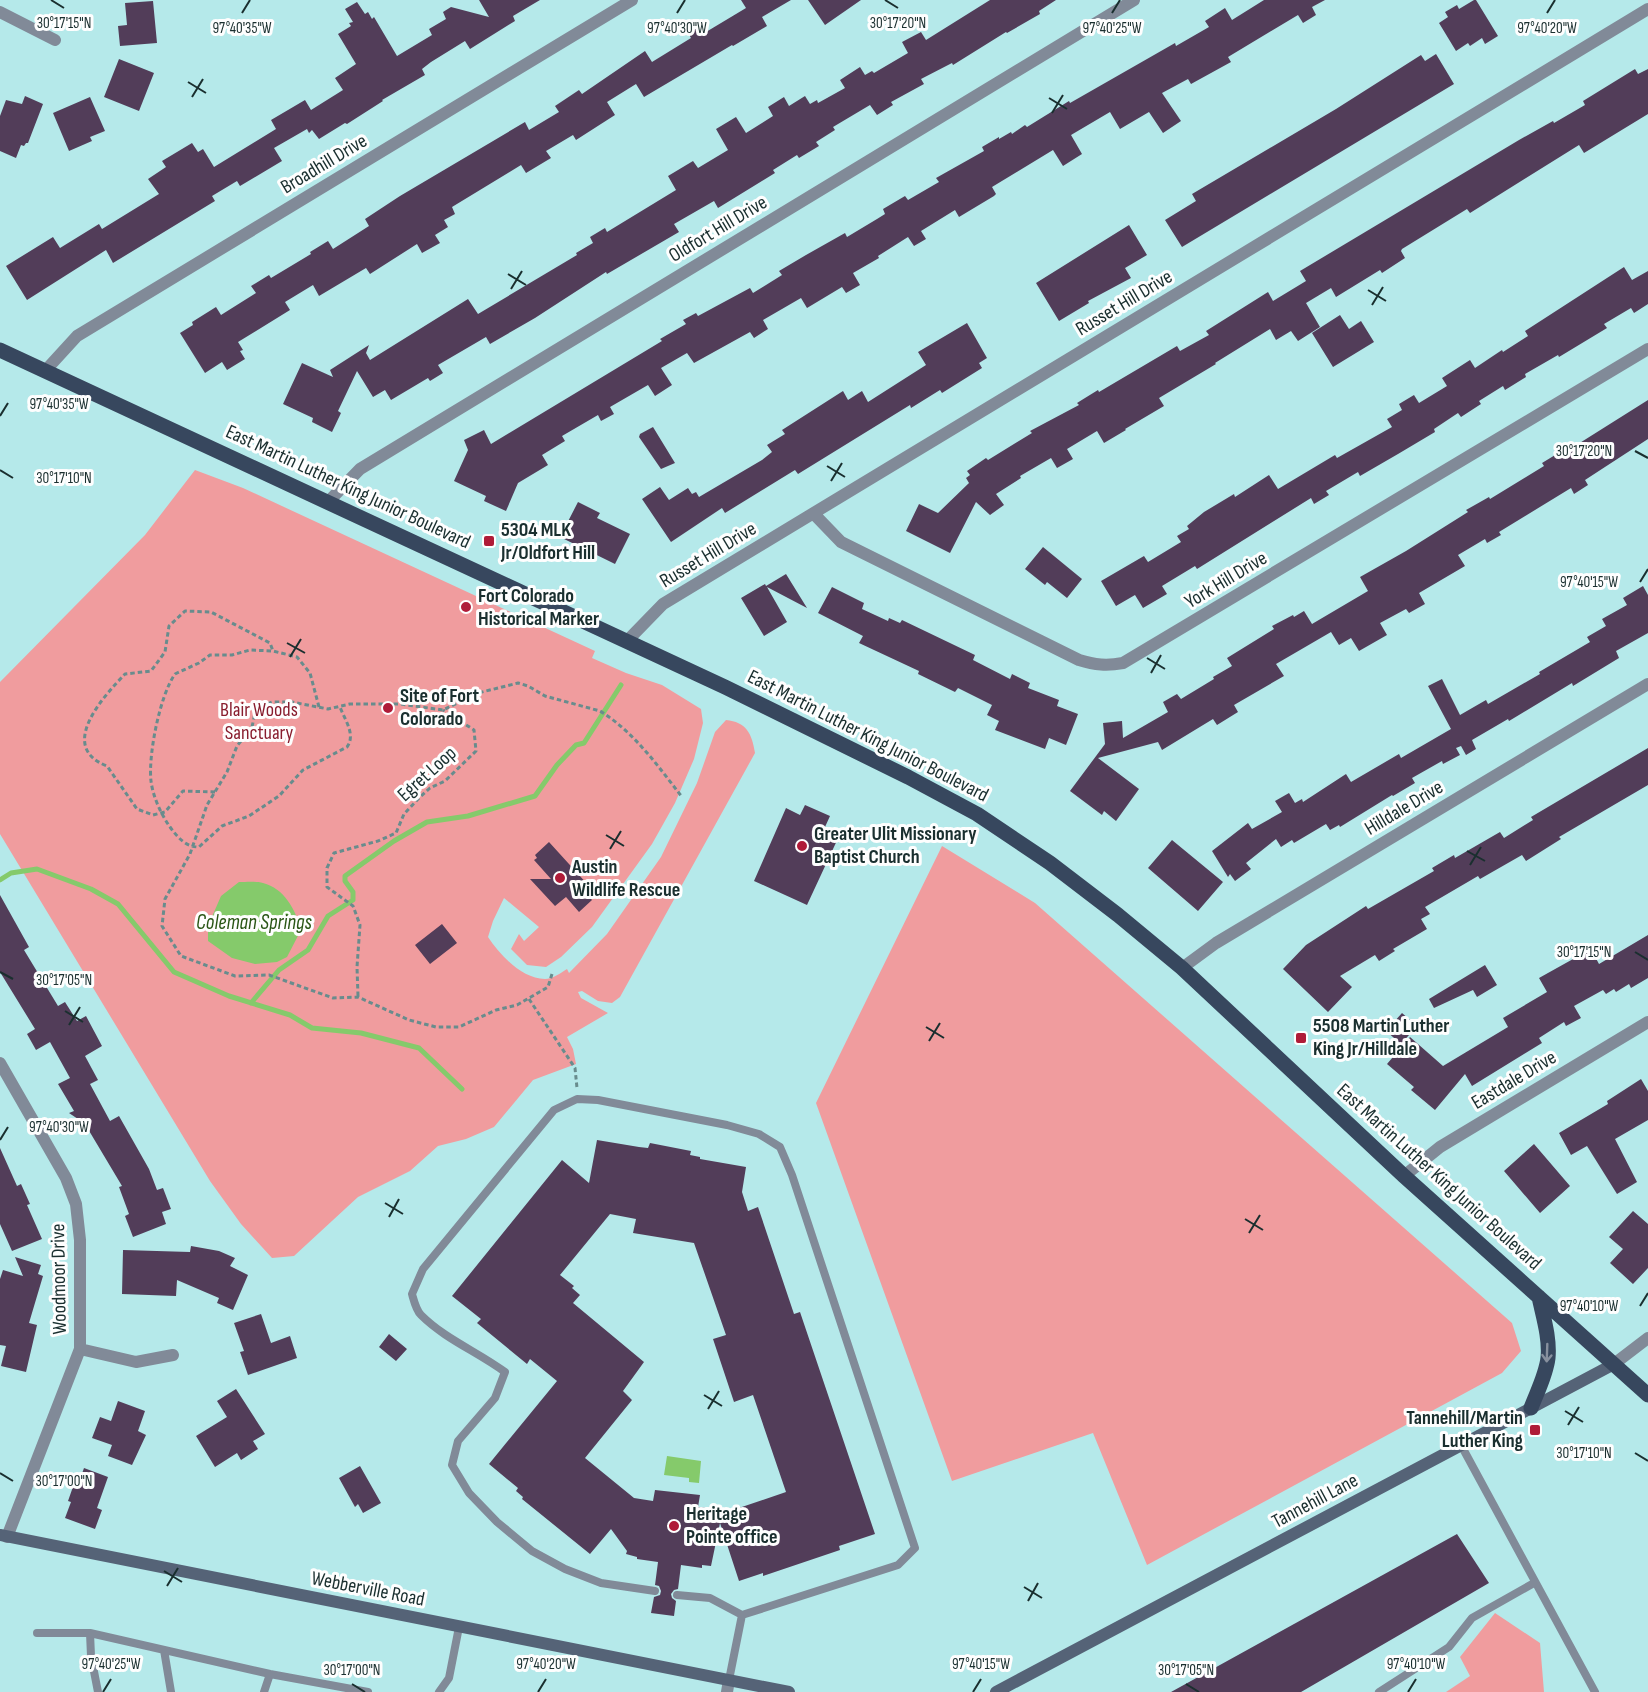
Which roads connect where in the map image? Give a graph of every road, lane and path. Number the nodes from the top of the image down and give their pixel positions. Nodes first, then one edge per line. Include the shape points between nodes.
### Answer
1 (632, 0) edge
2 (1134, 0) edge
3 (1648, 9) edge
4 (0, 12) edge
5 (55, 39) dead end
6 (1648, 349) edge
7 (0, 350) edge
8 (45, 371) junction
9 (329, 501) junction
10 (814, 514) junction
11 (627, 641) junction
12 (273, 651) junction
13 (1648, 684) edge
14 (340, 706) junction
15 (319, 707) junction
16 (442, 710) junction
17 (215, 792) junction
18 (682, 797) dead end
19 (161, 813) junction
20 (192, 847) junction
21 (1182, 968) junction
22 (552, 974) dead end
23 (358, 997) junction
24 (529, 999) junction
25 (1648, 1022) edge
26 (0, 1063) edge
27 (577, 1099) junction
28 (1404, 1176) junction
29 (1539, 1297) junction
30 (1648, 1338) edge
31 (80, 1349) junction
32 (173, 1355) dead end
33 (1614, 1364) junction
34 (1648, 1395) edge
35 (1531, 1408) junction
36 (1461, 1445) junction
37 (4, 1536) edge
38 (1534, 1582) junction
39 (655, 1591) dead end
40 (677, 1595) dead end
41 (742, 1615) junction
42 (459, 1627) junction
43 (36, 1633) dead end
44 (90, 1633) junction
45 (164, 1650) junction
46 (270, 1674) junction
47 (728, 1686) edge
48 (999, 1691) edge
49 (98, 1692) edge
50 (171, 1692) edge
51 (264, 1692) edge
52 (368, 1692) edge
53 (439, 1692) edge
54 (789, 1692) edge
55 (1379, 1692) edge
56 (1595, 1692) edge

1 - 8 street, Broadhill Drive via 78,336
2 - 9 street, Oldfort Hill Drive via 360,468
3 - 10 street, Russet Hill Drive
4 - 5 street
6 - 10 street, York Hill Drive via 1123,663 1079,660 841,542
7 - 8 main road, East Martin Luther King Junior Boulevard
8 - 9 main road, East Martin Luther King Junior Boulevard
9 - 11 main road, East Martin Luther King Junior Boulevard
10 - 11 street, Russet Hill Drive via 663,604
11 - 21 main road, East Martin Luther King Junior Boulevard via 977,814 1050,863
12 - 15 path via 297,657 310,674
12 - 19 path via 210,655 172,677 154,735 151,781
12 - 19 path via 270,643 211,612 185,611 169,626 165,652 151,670 125,674 92,714 83,735 87,753 107,766 137,809 153,815
13 - 21 street, Hilldale Drive via 1216,943
14 - 15 path
14 - 16 path via 399,704
14 - 20 path via 352,736 347,747 303,770 279,796 249,816 222,826 199,847
15 - 17 path via 272,702 261,707
16 - 18 path via 478,693 518,683 545,696 600,711 645,749
16 - 23 path, Egret Loop via 474,730 476,751 445,781 419,798 404,814 396,833 334,853 327,868 327,887 353,906 360,925
17 - 19 path via 183,791
17 - 20 path
19 - 20 path via 176,836
20 - 23 path via 165,899 162,926 181,956 235,976 269,975 333,998
21 - 28 main road, East Martin Luther King Junior Boulevard
22 - 24 path via 548,987
23 - 24 path via 409,1020 436,1027 459,1027
24 - 27 path via 575,1068
25 - 28 street, Eastdale Drive via 1440,1147
26 - 31 street, Woodmoor Drive via 66,1178 76,1204 80,1240
27 - 39 lane via 554,1110 525,1144 423,1269 412,1294 419,1314 505,1372 495,1398 458,1441 452,1465 469,1493 532,1551 565,1569 601,1583
27 - 41 lane via 727,1125 759,1134 780,1147 915,1548 898,1565
28 - 29 main road, East Martin Luther King Junior Boulevard
29 - 33 main road, East Martin Luther King Junior Boulevard
29 -> 35 main road via 1548,1357
30 - 33 street, Tannehill Lane
31 - 32 street via 136,1362
31 - 37 street, Woodmoor Drive
33 - 34 main road, East Martin Luther King Junior Boulevard
33 - 35 street, Tannehill Lane
35 - 36 street, Tannehill Lane
36 - 38 lane
36 - 48 street, Tannehill Lane
37 - 42 street, Webberville Road
38 - 55 lane via 1473,1618 1449,1647
38 - 56 lane
40 - 41 lane via 710,1598
41 - 47 lane
42 - 47 street, Webberville Road
42 - 53 lane via 448,1678
43 - 44 lane
44 - 45 lane
44 - 49 lane
45 - 46 lane
45 - 50 lane
46 - 51 lane
46 - 52 lane
47 - 54 street

